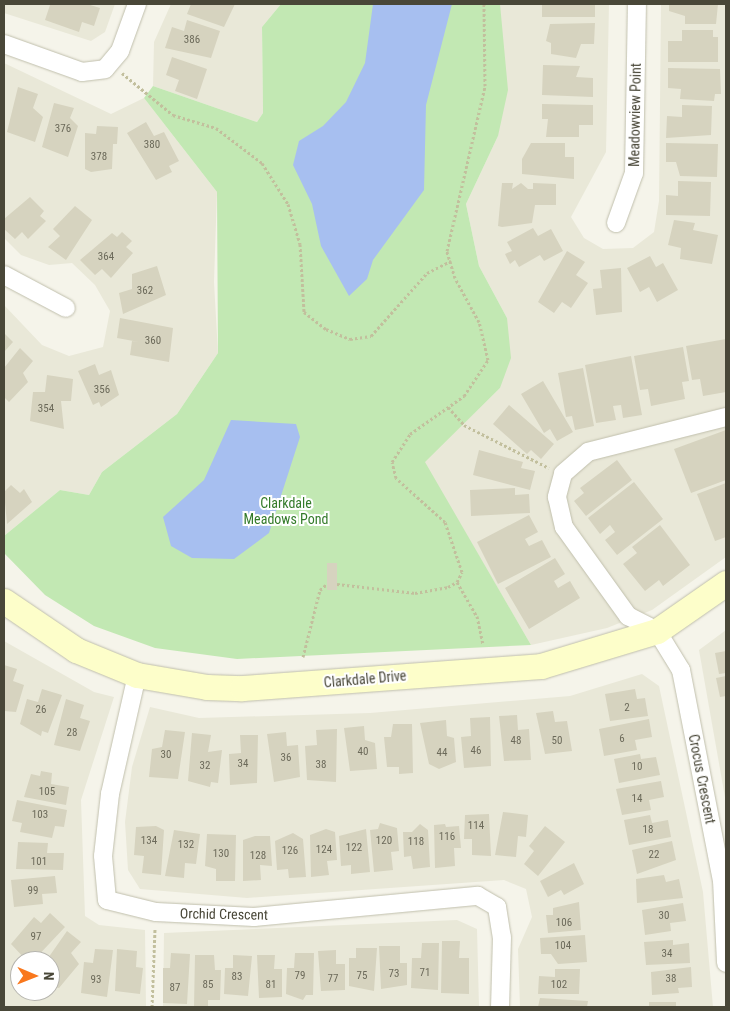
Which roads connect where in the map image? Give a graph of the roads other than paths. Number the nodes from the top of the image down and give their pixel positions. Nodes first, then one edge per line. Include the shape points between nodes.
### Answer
1 (137, 4) edge
2 (637, 4) edge
3 (4, 44) edge
4 (616, 222) dead end
5 (4, 275) edge
6 (66, 308) dead end
7 (726, 417) edge
8 (726, 583) edge
9 (4, 601) edge
10 (658, 631) junction
11 (137, 675) junction
12 (724, 880) edge
13 (726, 962) edge
14 (500, 1007) edge

1 - 3 street via 120,51 105,69 82,72
2 - 4 street, Meadowview Point via 634,173
5 - 6 street
7 - 10 street via 588,452 563,474 557,497 564,527 628,616
8 - 10 street, Clarkdale Drive
9 - 11 street, Clarkdale Drive via 76,650
10 - 11 street, Clarkdale Drive via 541,666 242,688 207,687
10 - 12 street, Crocus Crescent via 681,670
11 - 14 street, Orchid Crescent via 110,794 103,856 107,900 156,912 254,916 478,896 496,907 498,914 502,937
12 - 13 street, Crocus Crescent

